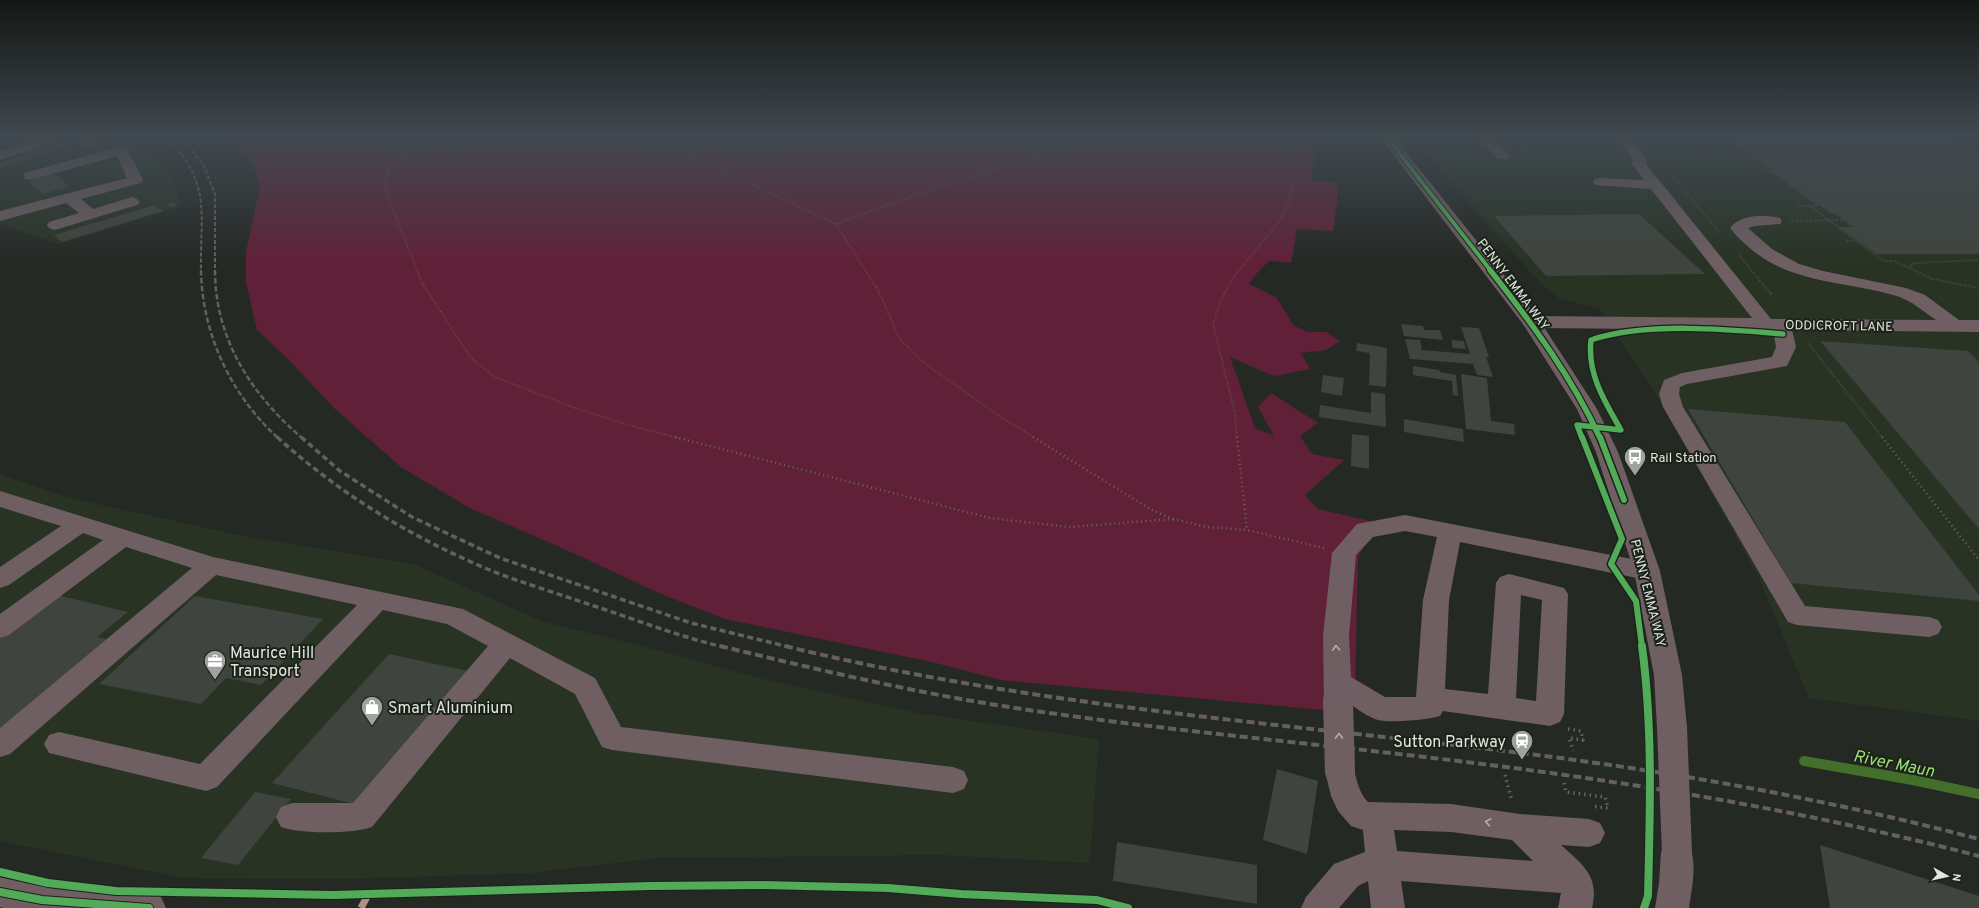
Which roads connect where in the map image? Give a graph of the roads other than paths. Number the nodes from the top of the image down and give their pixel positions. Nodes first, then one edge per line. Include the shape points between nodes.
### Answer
1 (96, 178) edge
2 (135, 178) edge
3 (1419, 178) edge
4 (1650, 178) edge
5 (1600, 182) dead end
6 (1655, 185) junction
7 (106, 188) junction
8 (69, 198) junction
9 (132, 202) dead end
10 (91, 215) junction
11 (3, 218) edge
12 (1774, 221) road end
13 (55, 225) dead end
14 (1531, 322) junction
15 (1780, 325) junction
16 (1955, 326) junction
17 (1979, 326) edge
18 (0, 499) edge
19 (79, 525) junction
20 (1450, 532) junction
21 (122, 538) junction
22 (211, 565) junction
23 (1646, 571) junction
24 (5, 572) edge
25 (378, 601) junction
26 (1929, 627) dead end
27 (0, 628) edge
28 (506, 644) junction
29 (1338, 692) junction
30 (1430, 698) junction
31 (1501, 708) dead end
32 (60, 744) dead end
33 (0, 745) edge
34 (953, 780) dead end
35 (1516, 816) junction
36 (292, 817) dead end
37 (1377, 817) junction
38 (1589, 833) road end
39 (1383, 865) junction
40 (0, 892) edge
41 (1575, 893) edge
42 (149, 908) edge
43 (1318, 908) edge
44 (1388, 908) edge
45 (1672, 908) edge

1 - 7 street
2 - 7 street
3 - 14 main road, PENNY EMMA WAY
4 - 6 street
5 - 6 street
6 - 15 street
7 - 8 street
8 - 10 street
8 - 11 street
9 - 10 street
10 - 13 street
12 - 16 street via 1755,221 1742,224 1738,228 1775,260 1793,270 1896,290 1925,303
14 - 15 street, ODDICROFT LANE
14 - 23 main road, PENNY EMMA WAY via 1588,409 1622,493
15 - 16 street, ODDICROFT LANE
15 - 26 street via 1786,347 1780,362 1682,379 1671,384 1669,394 1673,407 1797,615
16 - 17 street, ODDICROFT LANE
18 - 19 street
19 - 21 street
19 - 24 street
20 - 23 street
29 -> 20 street via 1336,636 1344,553 1365,530 1405,523
20 - 30 street via 1436,600
21 - 22 street
21 - 27 street
22 - 25 street
22 - 33 street
23 - 45 main road, PENNY EMMA WAY, bridge via 1668,675 1677,852
25 - 28 street via 454,616
25 - 32 street via 206,778
28 - 34 street via 585,686 612,738
28 - 36 street via 361,817
29 - 30 street via 1380,709 1430,708
37 -> 29 street, bridge via 1362,816 1353,810 1346,798 1340,771
30 - 31 street
35 -> 37 street via 1480,821
35 - 38 street
35 - 41 street
37 - 39 street
39 - 41 street
39 - 43 street via 1364,867 1346,874
39 - 44 street
40 - 42 main road via 42,900

